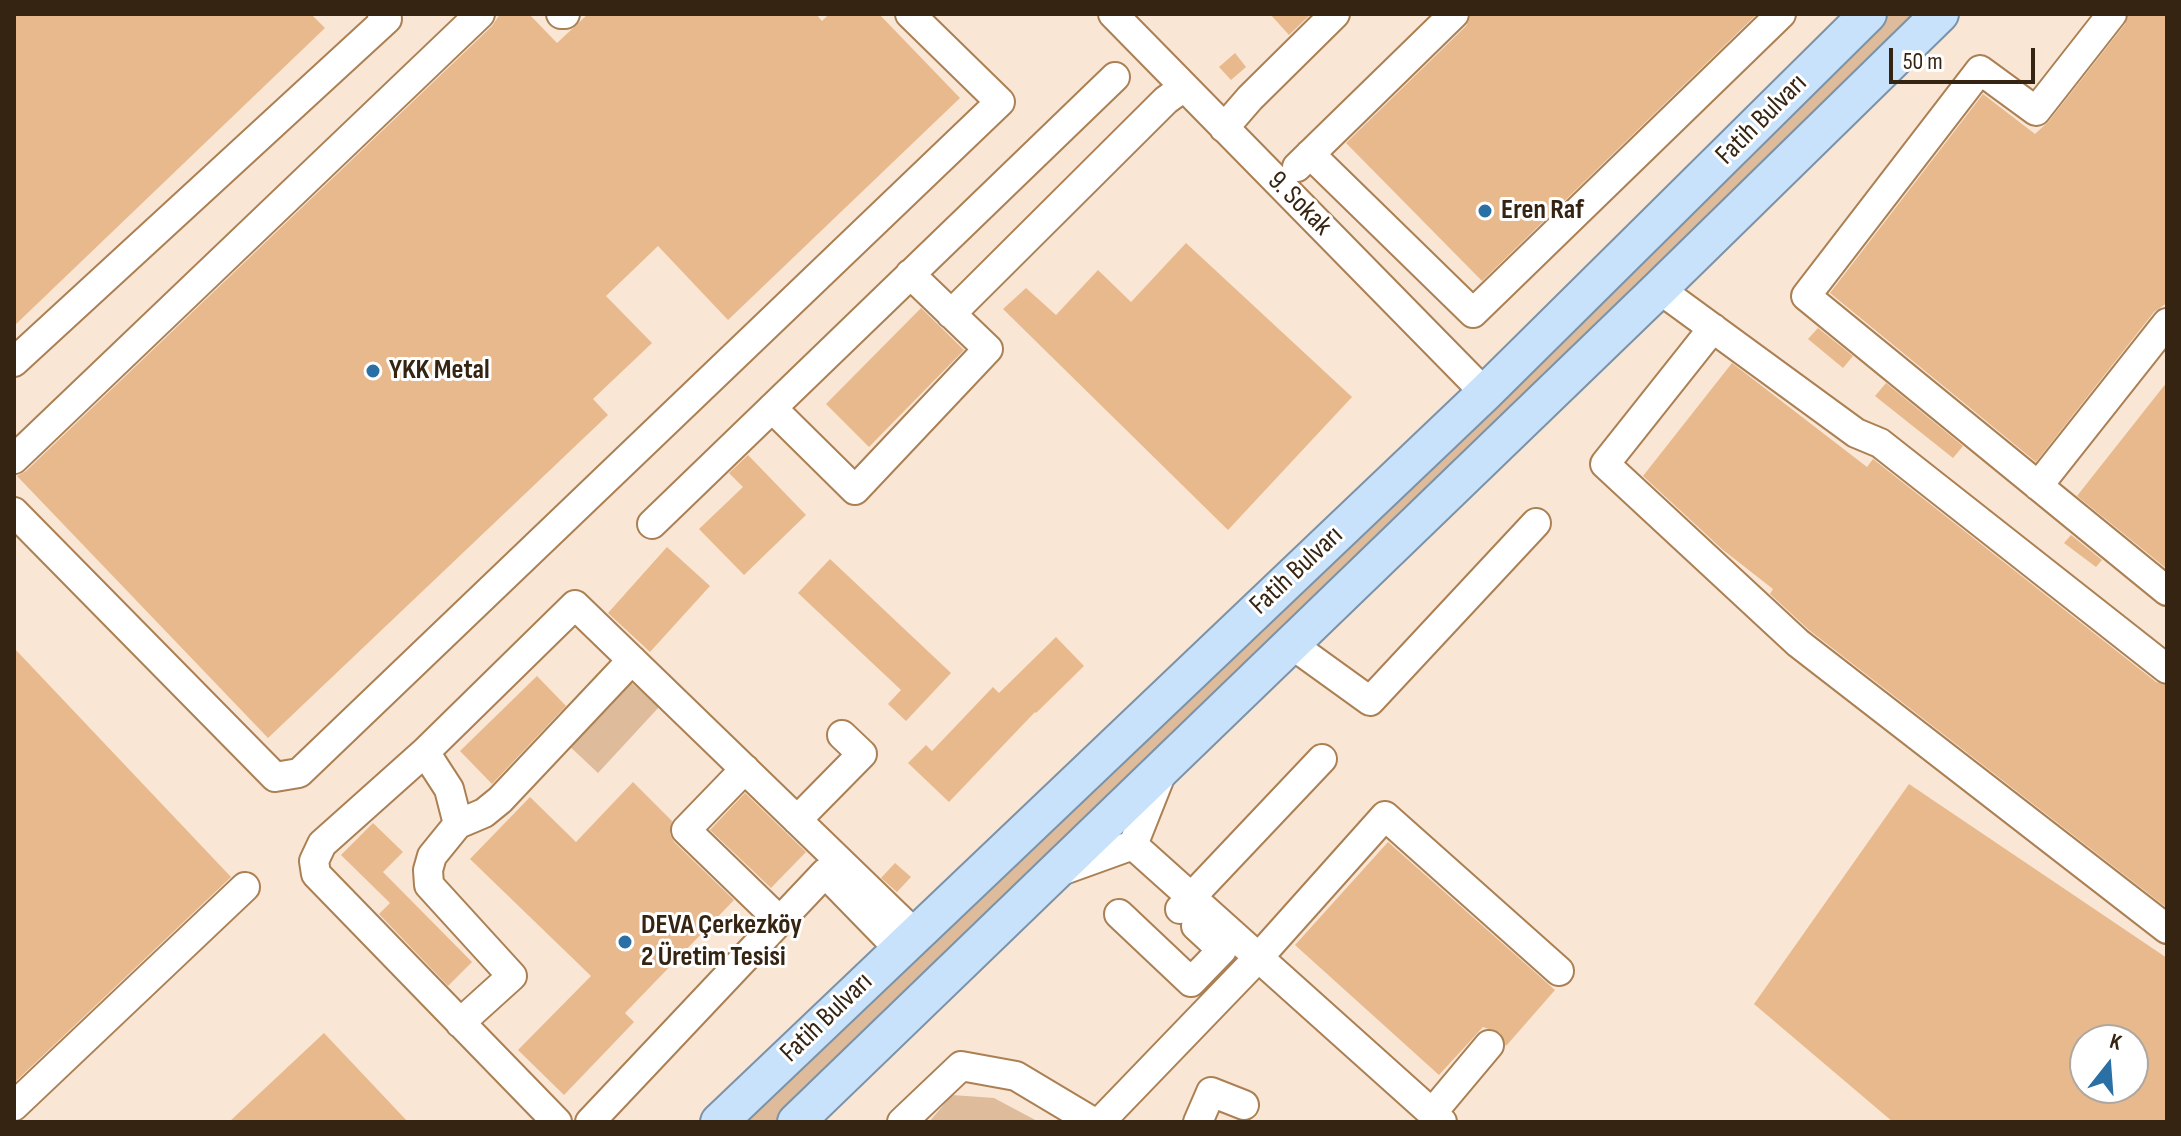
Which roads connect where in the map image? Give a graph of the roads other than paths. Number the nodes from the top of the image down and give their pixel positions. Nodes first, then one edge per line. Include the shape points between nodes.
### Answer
1 (382, 14) edge
2 (480, 14) edge
3 (910, 14) edge
4 (1113, 14) edge
5 (1335, 14) edge
6 (1454, 14) edge
7 (1781, 14) edge
8 (1868, 14) edge
9 (1940, 14) edge
10 (2112, 14) edge
11 (1115, 77) dead end
12 (1184, 87) junction
13 (1224, 128) junction
14 (1310, 154) junction
15 (1280, 184) junction
16 (910, 274) junction
17 (1659, 289) junction
18 (951, 314) junction
19 (2167, 323) edge
20 (1708, 324) junction
21 (2167, 351) edge
22 (14, 362) edge
23 (1485, 393) junction
24 (772, 408) junction
25 (1495, 448) junction
26 (14, 459) edge
27 (2044, 490) junction
28 (14, 512) edge
29 (1536, 523) dead end
30 (652, 524) dead end
31 (2167, 591) edge
32 (1291, 644) junction
33 (632, 660) junction
34 (2167, 669) edge
35 (842, 735) dead end
36 (425, 752) junction
37 (1322, 759) dead end
38 (1164, 767) junction
39 (745, 769) junction
40 (797, 820) junction
41 (458, 824) junction
42 (1133, 845) junction
43 (1053, 874) junction
44 (1149, 881) dead end
45 (245, 887) dead end
46 (1185, 904) junction
47 (1119, 914) dead end
48 (780, 921) junction
49 (2167, 929) edge
50 (907, 942) junction
51 (1258, 958) junction
52 (1559, 971) dead end
53 (460, 1023) junction
54 (1489, 1045) dead end
55 (1244, 1105) dead end
56 (14, 1106) edge
57 (1437, 1117) edge
58 (557, 1122) edge
59 (590, 1122) edge
60 (719, 1122) edge
61 (796, 1122) edge
62 (902, 1122) edge
63 (1093, 1122) edge
64 (1100, 1122) edge
65 (1198, 1122) edge

1 - 22 street via 387,19
2 - 26 street
3 - 28 street via 1000,102 299,773 275,777
4 - 12 street, 9. Sokak
5 - 13 street
6 - 14 street
7 - 14 street via 1473,313
8 - 23 main road, Fatih Bulvarı
9 - 17 main road, Fatih Bulvarı
10 - 27 street via 2036,111 1980,70 1806,296
11 - 16 street
12 - 13 street, 9. Sokak
12 - 18 street
13 - 15 street, 9. Sokak
14 - 15 street
15 - 23 street, 9. Sokak
16 - 18 street
16 - 24 street
17 - 20 street
17 - 25 main road, Fatih Bulvarı
18 - 24 street via 988,349 855,490
19 - 27 street
20 - 34 street via 1856,433 1880,443
20 - 49 street via 1605,464 1798,643
21 - 27 street
23 - 25 main road via 1502,415
23 - 50 main road, Fatih Bulvarı
24 - 30 street
25 - 32 main road, Fatih Bulvarı
27 - 31 street
29 - 32 street via 1370,701
32 - 38 main road, Fatih Bulvarı
33 - 36 street via 575,605
33 - 39 street
33 - 41 street via 500,800
35 - 40 street via 862,754
36 - 41 street via 449,789
36 - 53 street via 322,844 314,861 316,874
37 - 46 street
38 - 42 street
38 - 43 main road, Fatih Bulvarı
39 - 40 street
39 - 48 street via 686,830
40 - 50 street
41 - 53 street via 432,856 429,885 512,976
42 - 43 street
42 - 46 street
43 - 61 main road, Fatih Bulvarı
44 - 46 street
45 - 56 street
46 - 47 street via 1222,950 1191,982
46 - 51 street
48 - 50 street via 825,873
48 - 59 street
50 - 60 main road, Fatih Bulvarı
51 - 52 street via 1385,816
51 - 57 street
51 - 64 street
53 - 58 street
54 - 57 street
55 - 65 street via 1211,1092
62 - 63 street via 961,1066 1016,1076

